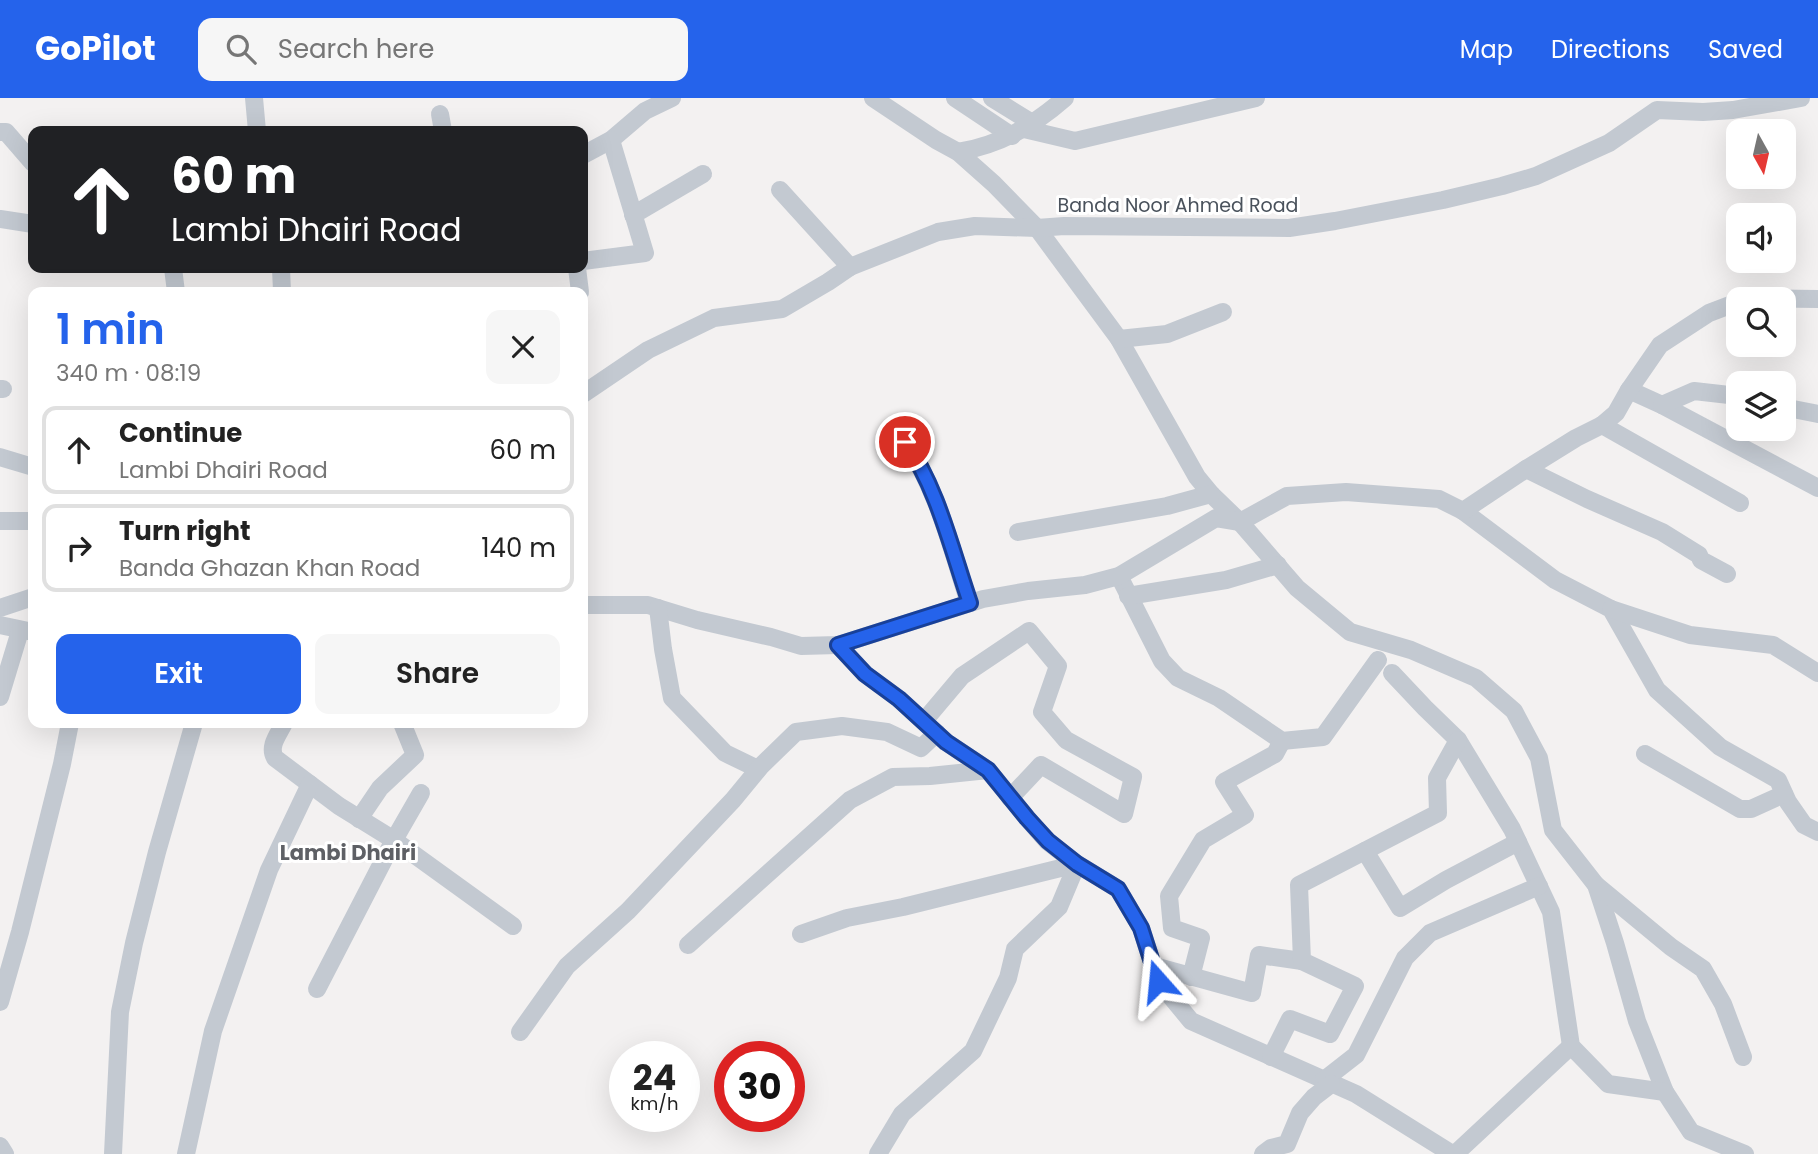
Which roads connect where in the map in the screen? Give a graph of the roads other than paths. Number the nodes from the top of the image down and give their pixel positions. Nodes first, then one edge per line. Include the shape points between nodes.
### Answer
1 (254, 98) edge
2 (672, 98) edge
3 (873, 98) edge
4 (955, 98) edge
5 (992, 98) edge
6 (1256, 98) edge
7 (1801, 98) edge
8 (1055, 101) edge
9 (257, 126) edge
10 (1023, 129) junction
11 (0, 132) edge
12 (611, 139) junction
13 (588, 152) edge
14 (958, 152) junction
15 (28, 157) edge
16 (703, 174) dead end
17 (780, 190) dead end
18 (633, 215) junction
19 (0, 219) edge
20 (28, 223) edge
21 (1037, 228) junction
22 (588, 260) edge
23 (850, 267) junction
24 (1796, 299) edge
25 (1818, 299) edge
26 (1726, 307) edge
27 (1223, 312) dead end
28 (1119, 339) junction
29 (1629, 390) junction
30 (588, 391) edge
31 (1726, 395) edge
32 (1662, 405) junction
33 (1796, 410) edge
34 (1818, 414) edge
35 (1602, 425) junction
36 (905, 442) dead end
37 (0, 457) edge
38 (28, 465) edge
39 (1526, 469) junction
40 (1818, 488) edge
41 (1211, 494) junction
42 (1740, 503) dead end
43 (1463, 511) junction
44 (0, 521) edge
45 (28, 521) edge
46 (1240, 522) junction
47 (1018, 532) dead end
48 (1278, 565) junction
49 (1727, 574) dead end
50 (1119, 576) junction
51 (1128, 596) junction
52 (28, 599) edge
53 (970, 603) junction
54 (588, 605) edge
55 (0, 608) edge
56 (658, 608) junction
57 (1611, 608) junction
58 (0, 625) edge
59 (27, 631) edge
60 (838, 645) junction
61 (1378, 660) dead end
62 (1392, 673) dead end
63 (1818, 673) edge
64 (0, 697) edge
65 (931, 727) junction
66 (69, 728) edge
67 (193, 728) edge
68 (282, 728) edge
69 (404, 728) edge
70 (1458, 740) junction
71 (1282, 741) junction
72 (1645, 754) dead end
73 (758, 769) junction
74 (988, 770) junction
75 (310, 784) junction
76 (421, 793) dead end
77 (1784, 794) junction
78 (1010, 797) junction
79 (359, 819) junction
80 (1818, 832) edge
81 (394, 839) junction
82 (1518, 842) junction
83 (1365, 850) junction
84 (1077, 864) junction
85 (1596, 885) junction
86 (1539, 886) junction
87 (513, 926) dead end
88 (802, 934) dead end
89 (688, 945) dead end
90 (1302, 961) junction
91 (1154, 966) junction
92 (1191, 976) junction
93 (317, 989) dead end
94 (0, 1002) edge
95 (520, 1032) dead end
96 (1571, 1046) junction
97 (1271, 1057) junction
98 (1743, 1057) dead end
99 (1328, 1082) junction
100 (1665, 1092) junction
101 (0, 1146) edge
102 (5, 1154) edge
103 (113, 1154) edge
104 (186, 1154) edge
105 (878, 1154) edge
106 (1262, 1154) edge
107 (1453, 1154) edge
108 (1745, 1154) edge

1 - 9 street
2 - 12 street via 645,111
3 - 14 street
4 - 10 street
5 - 10 street
6 - 10 street via 1075,141
7 - 21 street, Banda Noor Ahmed Road via 1732,110 1657,110 1609,143 1536,176 1335,222 1289,229
8 - 10 street
10 - 14 street via 990,145
11 - 15 street via 6,132
12 - 13 street
12 - 18 street
14 - 21 street
16 - 18 street
17 - 23 street
18 - 22 street via 645,253
19 - 20 street
21 - 23 street, Banda Noor Ahmed Road via 975,226 939,232
21 - 28 street
23 - 30 street, Banda Noor Ahmed Road via 782,309 715,318 648,349
24 - 25 street
26 - 29 street via 1660,345
27 - 28 street via 1167,334
28 - 41 street
29 - 32 street
29 - 35 street via 1616,413
31 - 32 street via 1694,391
32 - 40 street
33 - 34 street
35 - 39 street
35 - 42 street
36 - 53 street via 939,510
37 - 38 street
39 - 43 street
39 - 49 street via 1661,532
41 - 46 street
41 - 47 street
43 - 46 street via 1439,499 1346,492 1287,496
43 - 57 street via 1555,580
44 - 45 street
46 - 48 street
46 - 50 street via 1216,518
48 - 51 street via 1226,580
48 - 85 street via 1350,632 1411,650 1476,678 1514,711 1539,758 1553,830
50 - 51 street
50 - 53 street
51 - 71 street via 1162,661 1178,678 1219,698
52 - 55 street
53 - 60 street
54 - 56 street
56 - 60 street via 801,646
56 - 73 street via 672,698 725,753
57 - 63 street via 1690,635 1773,645
57 - 77 street via 1657,690 1720,747 1778,780
58 - 59 street
59 - 64 street
60 - 65 street via 865,674
61 - 71 street via 1323,737
62 - 70 street
65 - 73 street via 922,748 887,732 842,726 796,732
65 - 74 street
65 - 78 street via 962,676 1029,631 1058,666 1042,712 1066,740 1133,777 1124,814 1041,765
66 - 94 street
67 - 103 street via 157,852 120,1012
68 - 75 street via 272,753
69 - 79 street via 415,755 380,788
70 - 82 street
70 - 83 street via 1437,778 1438,813
71 - 92 street via 1275,754 1224,782 1245,815 1203,839 1169,896 1172,928 1201,938
72 - 77 street via 1740,809 1751,809
73 - 95 street via 628,911 568,966
74 - 78 street
74 - 89 street via 893,777 850,800
75 - 79 street
75 - 104 street via 269,870 214,1031
76 - 81 street
77 - 80 street via 1804,825
78 - 84 street via 1048,841
79 - 81 street
81 - 87 street
81 - 93 street
82 - 83 street via 1400,908
82 - 86 street
83 - 90 street via 1299,885
84 - 88 street via 847,918
84 - 91 street via 1118,889 1141,928
84 - 105 street via 1059,907 1015,949 1008,978 973,1051 902,1114
85 - 98 street via 1703,969 1723,1004
85 - 100 street via 1637,1021
86 - 96 street via 1551,912
86 - 99 street via 1430,933 1405,958 1356,1055
90 - 92 street via 1259,955 1252,993
90 - 97 street via 1354,986 1329,1034 1290,1019
91 - 92 street
91 - 97 street via 1158,981 1191,1021
96 - 100 street via 1608,1084
96 - 107 street
97 - 99 street
99 - 106 street via 1300,1113 1287,1144
99 - 107 street via 1356,1094
100 - 108 street via 1692,1132
101 - 102 street

